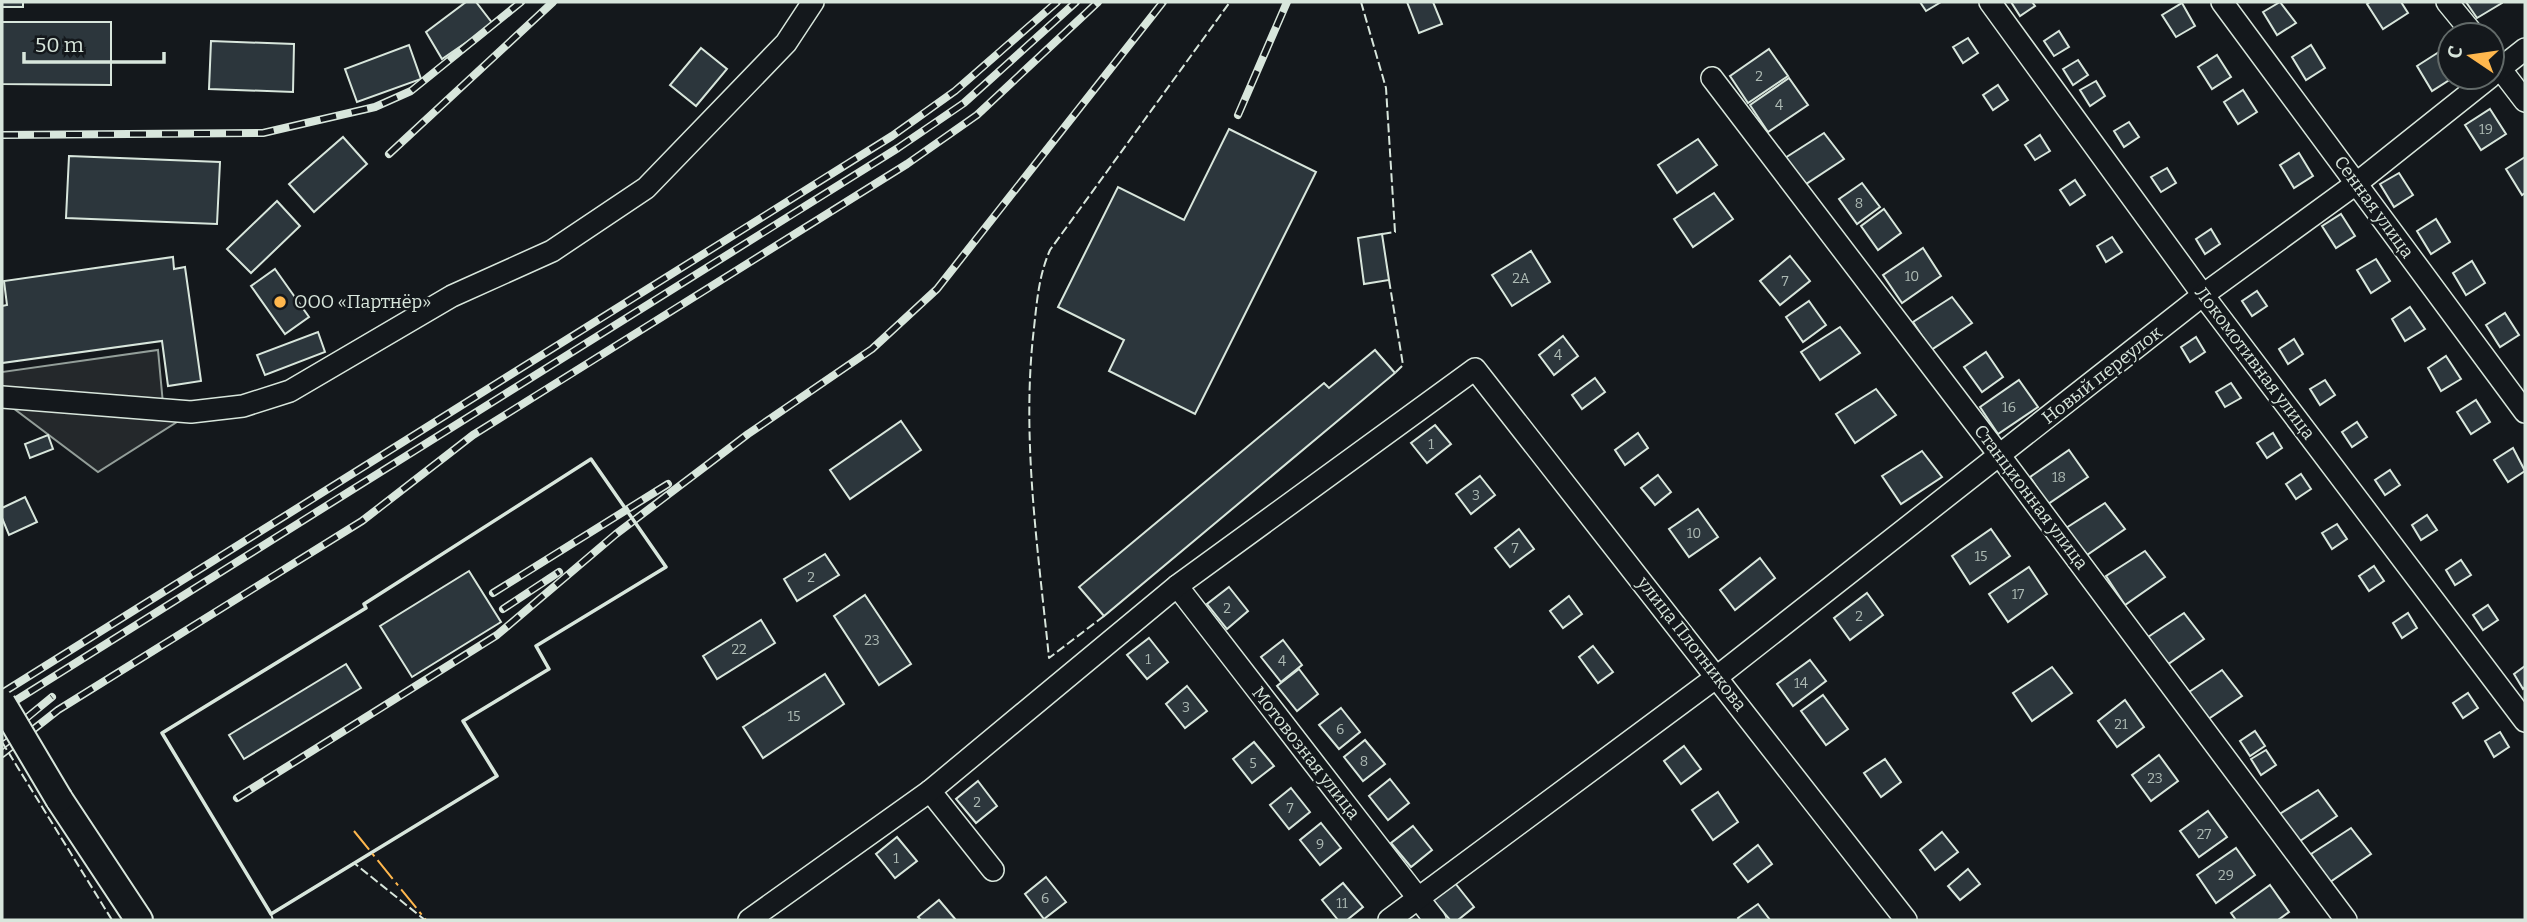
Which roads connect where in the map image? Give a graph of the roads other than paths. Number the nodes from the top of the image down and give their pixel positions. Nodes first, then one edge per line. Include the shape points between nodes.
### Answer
1 (813, 2) edge
2 (1990, 2) edge
3 (2222, 2) edge
4 (2447, 2) edge
5 (2463, 21) edge
6 (2525, 49) edge
7 (2506, 61) edge
8 (1712, 78) dead end
9 (2506, 83) edge
10 (2468, 91) edge
11 (2525, 101) edge
12 (2357, 183) junction
13 (2203, 295) junction
14 (2, 397) edge
15 (2525, 412) edge
16 (2000, 456) junction
17 (1177, 586) junction
18 (1718, 676) junction
19 (2, 704) edge
20 (2525, 721) edge
21 (930, 791) junction
22 (993, 870) dead end
23 (1418, 899) junction
24 (139, 920) edge
25 (749, 920) edge
26 (1389, 920) edge
27 (1435, 920) edge
28 (1906, 920) edge
29 (2346, 920) edge

1 - 14 street via 786,43 646,188 552,251 452,296 290,391 243,406 191,412
2 - 13 street, Локомотивная улица
3 - 12 street, Сенная улица
4 - 5 street
6 - 7 street, Новый переулок
8 - 16 street, Станционная улица
9 - 11 street
10 - 12 street, Новый переулок
12 - 13 street, Новый переулок
12 - 15 street, Сенная улица
13 - 16 street, Новый переулок
13 - 20 street, Локомотивная улица
16 - 18 street, Новый переулок
16 - 29 street, Станционная улица
17 - 18 street, улица Плотникова via 1475,369
17 - 21 street
17 - 23 street, Мотовозная улица
18 - 23 street, Новый переулок
18 - 28 street, улица Плотникова
19 - 24 main road, bridge
21 - 22 street
21 - 25 street
23 - 26 street, Новый переулок
23 - 27 street, Мотовозная улица

